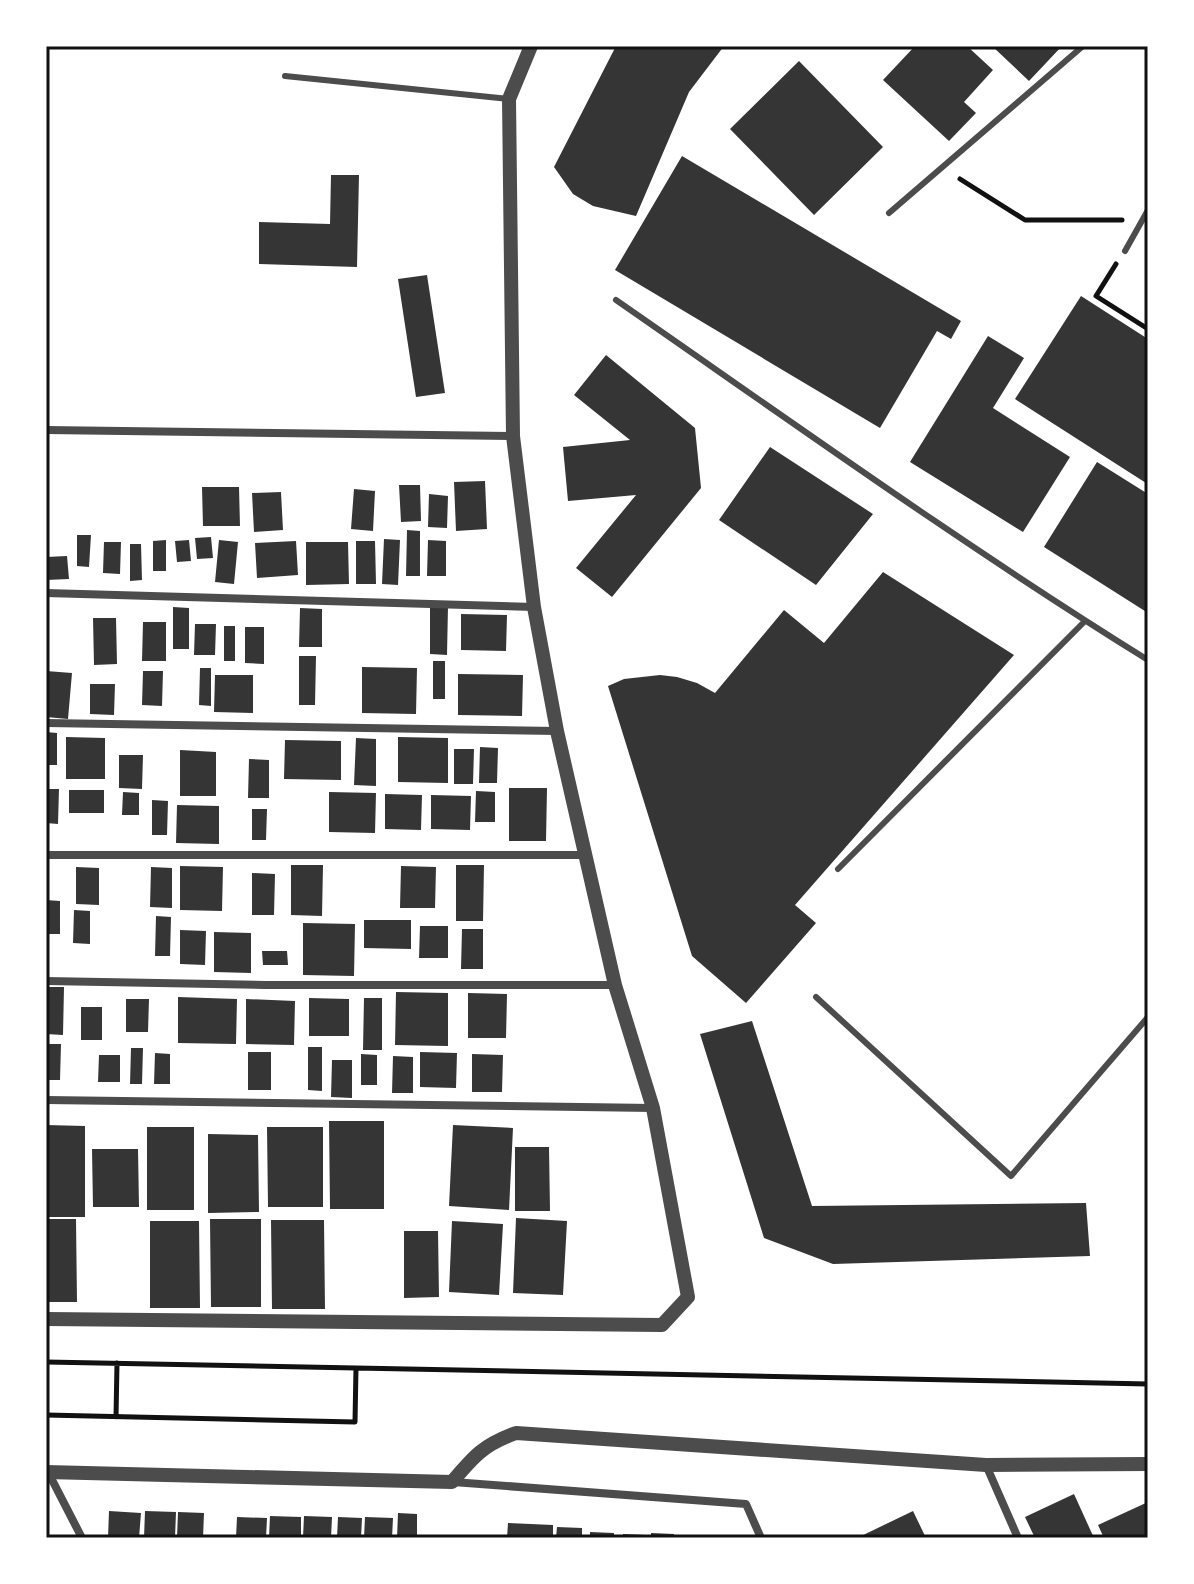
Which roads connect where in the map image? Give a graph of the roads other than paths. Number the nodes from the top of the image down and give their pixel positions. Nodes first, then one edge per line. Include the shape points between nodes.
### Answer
1 (531, 46) edge
2 (1083, 46) edge
3 (285, 76) dead end
4 (509, 99) junction
5 (1148, 210) edge
6 (889, 213) dead end
7 (1125, 251) road end
8 (616, 300) dead end
9 (46, 430) edge
10 (513, 436) junction
11 (46, 593) edge
12 (534, 607) junction
13 (1085, 621) junction
14 (1148, 660) edge
15 (46, 723) edge
16 (557, 731) junction
17 (46, 855) edge
18 (585, 855) junction
19 (838, 869) dead end
20 (46, 981) edge
21 (615, 985) junction
22 (816, 997) dead end
23 (1148, 1017) edge
24 (46, 1100) edge
25 (653, 1108) junction
26 (46, 1319) edge
27 (1148, 1464) edge
28 (986, 1465) junction
29 (47, 1472) edge
30 (452, 1482) junction
31 (82, 1538) edge
32 (761, 1538) edge
33 (1018, 1538) edge

1 - 4 street
2 - 6 lane
3 - 4 lane
4 - 10 street
5 - 7 lane
8 - 13 lane
9 - 10 street
10 - 12 street
11 - 12 street
12 - 16 street
13 - 14 lane
13 - 19 lane
15 - 16 street
16 - 18 street
17 - 18 street
18 - 21 street
20 - 21 street
21 - 25 street
22 - 23 lane via 1011,1176
24 - 25 street
25 - 26 street via 688,1297 662,1325
27 - 28 street
28 - 30 street via 516,1433 484,1448
28 - 33 street
29 - 30 street
29 - 31 street
30 - 32 street via 746,1504

